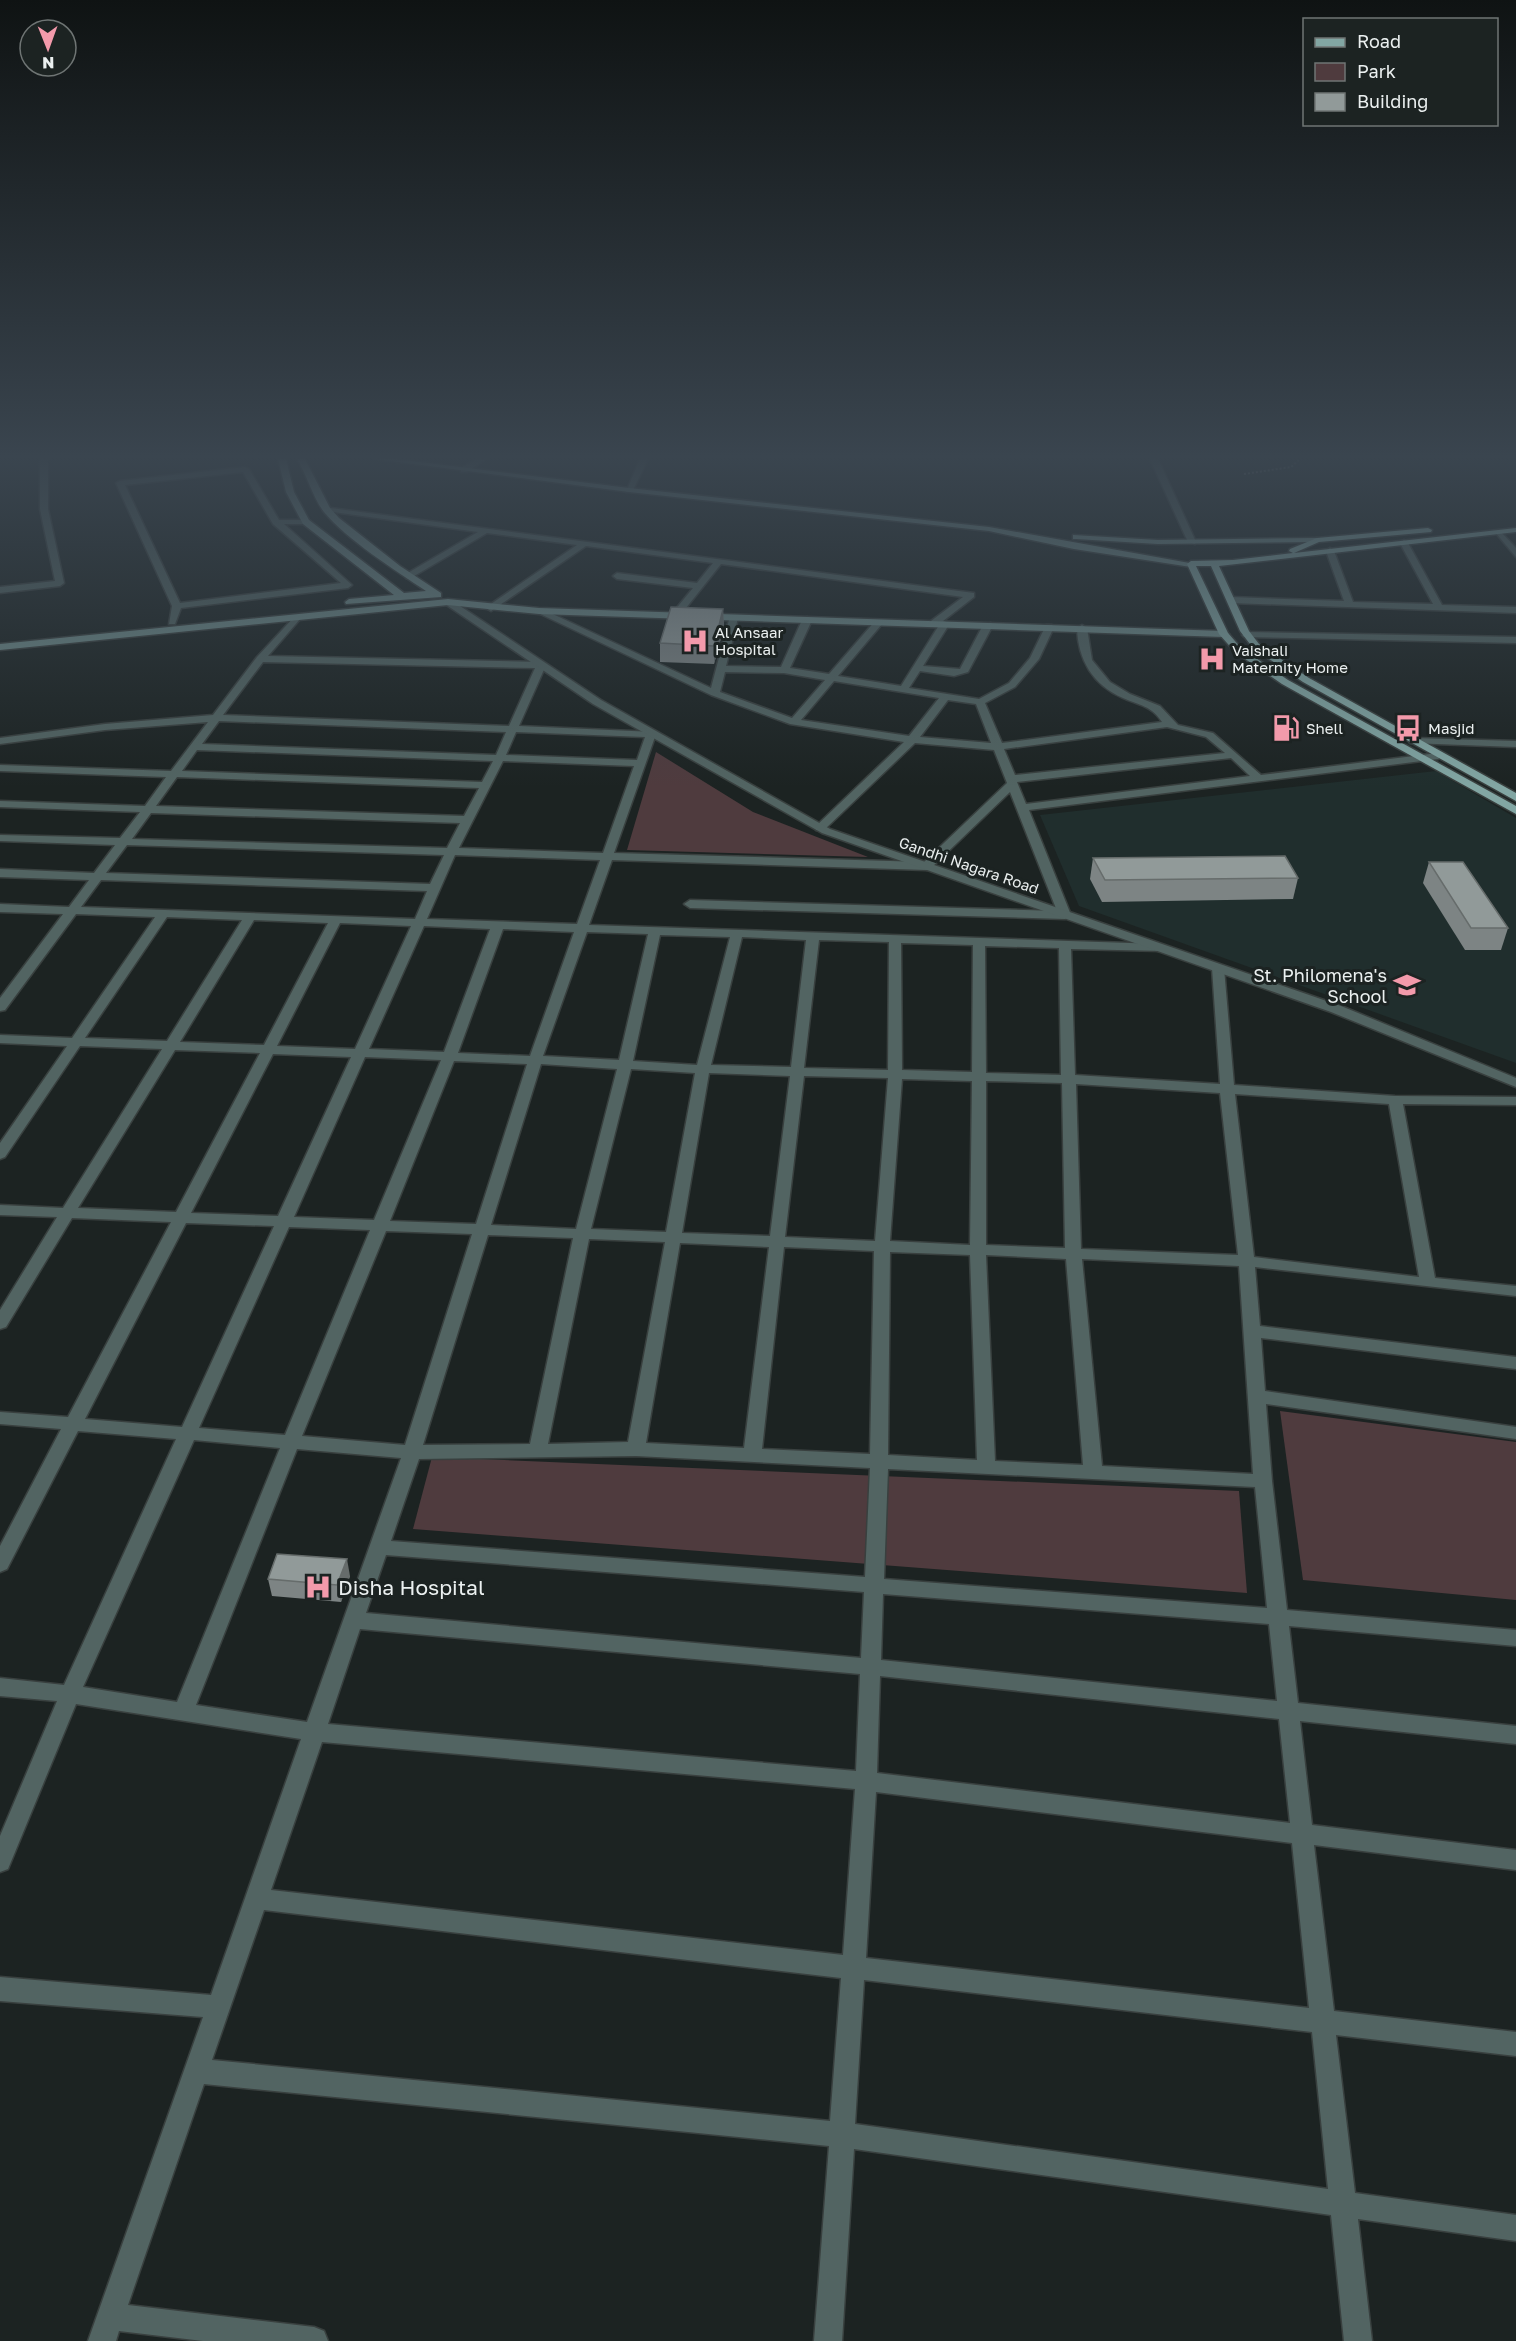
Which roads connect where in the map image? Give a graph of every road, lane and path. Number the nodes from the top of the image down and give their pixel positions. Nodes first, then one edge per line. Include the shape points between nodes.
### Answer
1 (57, 568) edge
2 (160, 568) edge
3 (329, 568) edge
4 (364, 568) edge
5 (399, 568) edge
6 (422, 568) edge
7 (549, 568) edge
8 (713, 568) edge
9 (766, 568) edge
10 (1193, 568) edge
11 (1216, 568) edge
12 (1336, 568) edge
13 (1418, 568) edge
14 (409, 576) junction
15 (617, 576) dead end
16 (698, 586) junction
17 (0, 590) edge
18 (434, 593) junction
19 (403, 596) junction
20 (1231, 600) junction
21 (448, 602) junction
22 (1349, 604) junction
23 (177, 606) junction
24 (414, 606) junction
25 (1439, 607) junction
26 (491, 608) junction
27 (1516, 610) edge
28 (539, 611) junction
29 (675, 616) junction
30 (296, 618) junction
31 (733, 618) junction
32 (807, 620) junction
33 (172, 622) junction
34 (879, 622) junction
35 (940, 623) junction
36 (988, 625) junction
37 (1048, 627) junction
38 (1082, 628) junction
39 (1224, 634) junction
40 (1247, 635) junction
41 (0, 638) edge
42 (1516, 639) edge
43 (0, 647) edge
44 (260, 659) junction
45 (542, 664) junction
46 (917, 668) junction
47 (721, 669) junction
48 (784, 670) junction
49 (831, 678) junction
50 (903, 690) junction
51 (715, 693) junction
52 (946, 696) junction
53 (980, 702) junction
54 (218, 718) junction
55 (794, 722) junction
56 (1169, 724) junction
57 (513, 729) junction
58 (651, 734) junction
59 (912, 740) junction
60 (0, 741) edge
61 (1414, 741) junction
62 (1516, 744) edge
63 (194, 747) junction
64 (999, 747) junction
65 (1233, 755) junction
66 (1438, 756) junction
67 (500, 757) junction
68 (1418, 758) junction
69 (642, 763) junction
70 (0, 768) edge
71 (174, 774) junction
72 (1258, 778) junction
73 (1012, 781) junction
74 (486, 785) junction
75 (1516, 798) edge
76 (0, 804) edge
77 (1022, 808) junction
78 (148, 809) junction
79 (1516, 811) edge
80 (468, 820) junction
81 (820, 828) junction
82 (0, 838) edge
83 (123, 842) junction
84 (451, 852) junction
85 (608, 856) junction
86 (927, 866) junction
87 (0, 873) edge
88 (97, 877) junction
89 (435, 888) junction
90 (690, 904) dead end
91 (0, 908) edge
92 (72, 910) junction
93 (163, 914) junction
94 (1065, 915) junction
95 (250, 916) junction
96 (336, 920) junction
97 (419, 922) junction
98 (498, 925) junction
99 (582, 928) junction
100 (656, 930) junction
101 (736, 933) junction
102 (813, 936) junction
103 (895, 939) junction
104 (979, 942) junction
105 (1065, 945) junction
106 (1160, 948) junction
107 (1218, 968) junction
108 (0, 1007) edge
109 (0, 1039) edge
110 (75, 1043) junction
111 (169, 1047) junction
112 (266, 1051) junction
113 (360, 1054) junction
114 (450, 1057) junction
115 (535, 1060) junction
116 (625, 1065) junction
117 (703, 1069) junction
118 (797, 1072) junction
119 (895, 1074) junction
120 (980, 1077) junction
121 (1069, 1079) junction
122 (1516, 1083) edge
123 (1227, 1088) junction
124 (1395, 1100) junction
125 (1516, 1101) edge
126 (0, 1154) edge
127 (0, 1210) edge
128 (67, 1212) junction
129 (178, 1217) junction
130 (284, 1222) junction
131 (380, 1226) junction
132 (481, 1230) junction
133 (582, 1234) junction
134 (674, 1238) junction
135 (776, 1242) junction
136 (882, 1246) junction
137 (978, 1250) junction
138 (1073, 1253) junction
139 (1247, 1261) junction
140 (1428, 1283) junction
141 (1516, 1292) edge
142 (0, 1323) edge
143 (1252, 1331) junction
144 (1516, 1363) edge
145 (1257, 1396) junction
146 (0, 1418) edge
147 (74, 1424) junction
148 (1516, 1433) edge
149 (188, 1434) junction
150 (291, 1442) junction
151 (636, 1449) junction
152 (538, 1450) junction
153 (412, 1452) junction
154 (752, 1455) junction
155 (879, 1461) junction
156 (986, 1466) junction
157 (1093, 1472) junction
158 (1263, 1480) junction
159 (378, 1547) junction
160 (0, 1564) edge
161 (874, 1586) junction
162 (1279, 1617) junction
163 (353, 1620) junction
164 (1516, 1638) edge
165 (871, 1667) junction
166 (0, 1688) edge
167 (70, 1695) junction
168 (1289, 1710) junction
169 (183, 1712) junction
170 (314, 1732) junction
171 (1516, 1735) edge
172 (866, 1781) junction
173 (1303, 1834) junction
174 (1516, 1860) edge
175 (0, 1862) edge
176 (256, 1899) junction
177 (854, 1968) junction
178 (0, 1989) edge
179 (219, 2007) junction
180 (1324, 2022) junction
181 (1516, 2043) edge
182 (196, 2071) junction
183 (842, 2135) junction
184 (1343, 2204) junction
185 (1516, 2228) edge
186 (111, 2316) junction
187 (102, 2341) edge
188 (314, 2341) edge
189 (828, 2341) edge
190 (1358, 2341) edge

1 - 17 street via 60,582
2 - 23 street
3 - 23 street via 348,585
4 - 19 main road
5 - 14 main road
6 - 14 street
7 - 26 street
8 - 16 street
9 - 35 street via 971,595
10 - 39 main road
11 - 20 main road
12 - 22 street
13 - 25 street
14 - 18 main road
15 - 16 street
16 - 29 street
18 - 19 main road
18 - 21 main road
19 - 24 main road
19 - 33 main road
20 - 22 street
20 - 40 main road
21 - 24 main road
21 - 26 main road
21 - 45 street, Gandhi Nagara Road
22 - 25 street
23 - 33 street
24 - 30 main road
25 - 27 street
26 - 28 main road
28 - 29 main road
28 - 51 street
29 - 31 main road
30 - 43 main road
30 - 44 street
31 - 32 main road
31 - 47 street
32 - 34 main road
32 - 48 street
33 - 41 main road
34 - 35 main road
34 - 49 street
35 - 36 main road
35 - 46 street
36 - 37 main road
36 - 46 street via 963,672
37 - 38 main road
37 - 53 street via 1034,659 1012,685
38 - 39 main road
38 - 56 street via 1082,649 1095,674 1124,695 1155,708
39 - 68 main road via 1238,650 1285,682
40 - 42 street
40 - 61 main road via 1256,646 1305,680
44 - 45 street
44 - 54 street
45 - 57 street
45 - 58 street, Gandhi Nagara Road
46 - 50 street
47 - 48 street
47 - 51 street
48 - 49 street
49 - 50 street
49 - 55 street
50 - 52 street
51 - 55 street
52 - 53 street
52 - 59 street
53 - 64 street
54 - 57 street
54 - 60 street
54 - 63 street
55 - 59 street
56 - 64 street
56 - 65 street via 1204,732
57 - 58 street
57 - 67 street
58 - 69 street
58 - 81 street, Gandhi Nagara Road
59 - 64 street
59 - 81 street
61 - 62 street
61 - 66 main road
63 - 67 street
63 - 71 street
64 - 73 street
65 - 72 street
65 - 73 street
66 - 68 street
66 - 75 main road
67 - 69 street
67 - 74 street
68 - 72 street
68 - 79 main road
69 - 85 street
70 - 71 street
71 - 74 street
71 - 78 street
72 - 77 street
73 - 77 street
73 - 86 street
74 - 80 street
76 - 78 street
77 - 94 street
78 - 80 street
78 - 83 street
80 - 84 street
81 - 86 street, Gandhi Nagara Road
82 - 83 street
83 - 84 street
83 - 88 street
84 - 85 street
84 - 89 street
85 - 86 street
85 - 99 street
86 - 94 street, Gandhi Nagara Road
87 - 88 street
88 - 89 street
88 - 92 street
89 - 97 street
90 - 94 street
91 - 92 street
92 - 93 street
92 - 108 street
93 - 95 street
93 - 110 street
94 - 106 street, Gandhi Nagara Road
95 - 96 street
95 - 111 street
96 - 97 street
96 - 112 street
97 - 98 street
97 - 113 street
98 - 99 street
98 - 114 street
99 - 100 street
99 - 115 street
100 - 101 street
100 - 116 street
101 - 102 street
101 - 117 street
102 - 103 street
102 - 118 street
103 - 104 street
103 - 119 street
104 - 105 street
104 - 120 street
105 - 106 street
105 - 121 street
106 - 107 street, Gandhi Nagara Road
107 - 122 street, Gandhi Nagara Road via 1336,1009
107 - 123 street
109 - 110 street
110 - 111 street
110 - 126 street
111 - 112 street
111 - 128 street
112 - 113 street
112 - 129 street
113 - 114 street
113 - 130 street
114 - 115 street
114 - 131 street
115 - 116 street
115 - 132 street
116 - 117 street
116 - 133 street
117 - 118 street
117 - 134 street
118 - 119 street
118 - 135 street
119 - 120 street
119 - 136 street
120 - 121 street
120 - 137 street
121 - 123 street
121 - 138 street
123 - 124 street
123 - 139 street
124 - 125 street
124 - 140 street
127 - 128 street
128 - 129 street
128 - 142 street
129 - 130 street
129 - 147 street
130 - 131 street
130 - 149 street
131 - 132 street
131 - 150 street
132 - 133 street
132 - 153 street
133 - 134 street
133 - 152 street
134 - 135 street
134 - 151 street
135 - 136 street
135 - 154 street
136 - 137 street
136 - 155 street
137 - 138 street
137 - 156 street
138 - 139 street
138 - 157 street
139 - 140 street
139 - 143 street
140 - 141 street
143 - 144 street
143 - 145 street
145 - 148 street
145 - 158 street
146 - 147 street
147 - 149 street
147 - 160 street
149 - 150 street
149 - 167 street
150 - 153 street
150 - 169 street
151 - 152 street
151 - 154 street
152 - 153 street
153 - 159 street
154 - 155 street
155 - 156 street
155 - 161 street
156 - 157 street
157 - 158 street
158 - 162 street
159 - 161 street
159 - 163 street
161 - 162 street
161 - 165 street
162 - 164 street
162 - 168 street
163 - 165 street
163 - 170 street
165 - 168 street
165 - 172 street
166 - 167 street
167 - 169 street
167 - 175 street
168 - 171 street
168 - 173 street
169 - 170 street
170 - 172 street
170 - 176 street
172 - 173 street
172 - 177 street
173 - 174 street
173 - 180 street
176 - 177 street
176 - 179 street
177 - 180 street
177 - 183 street
178 - 179 street
179 - 182 street
180 - 181 street
180 - 184 street
182 - 183 street
182 - 186 street
183 - 184 street
183 - 189 street
184 - 185 street
184 - 190 street
186 - 187 street
186 - 188 street

